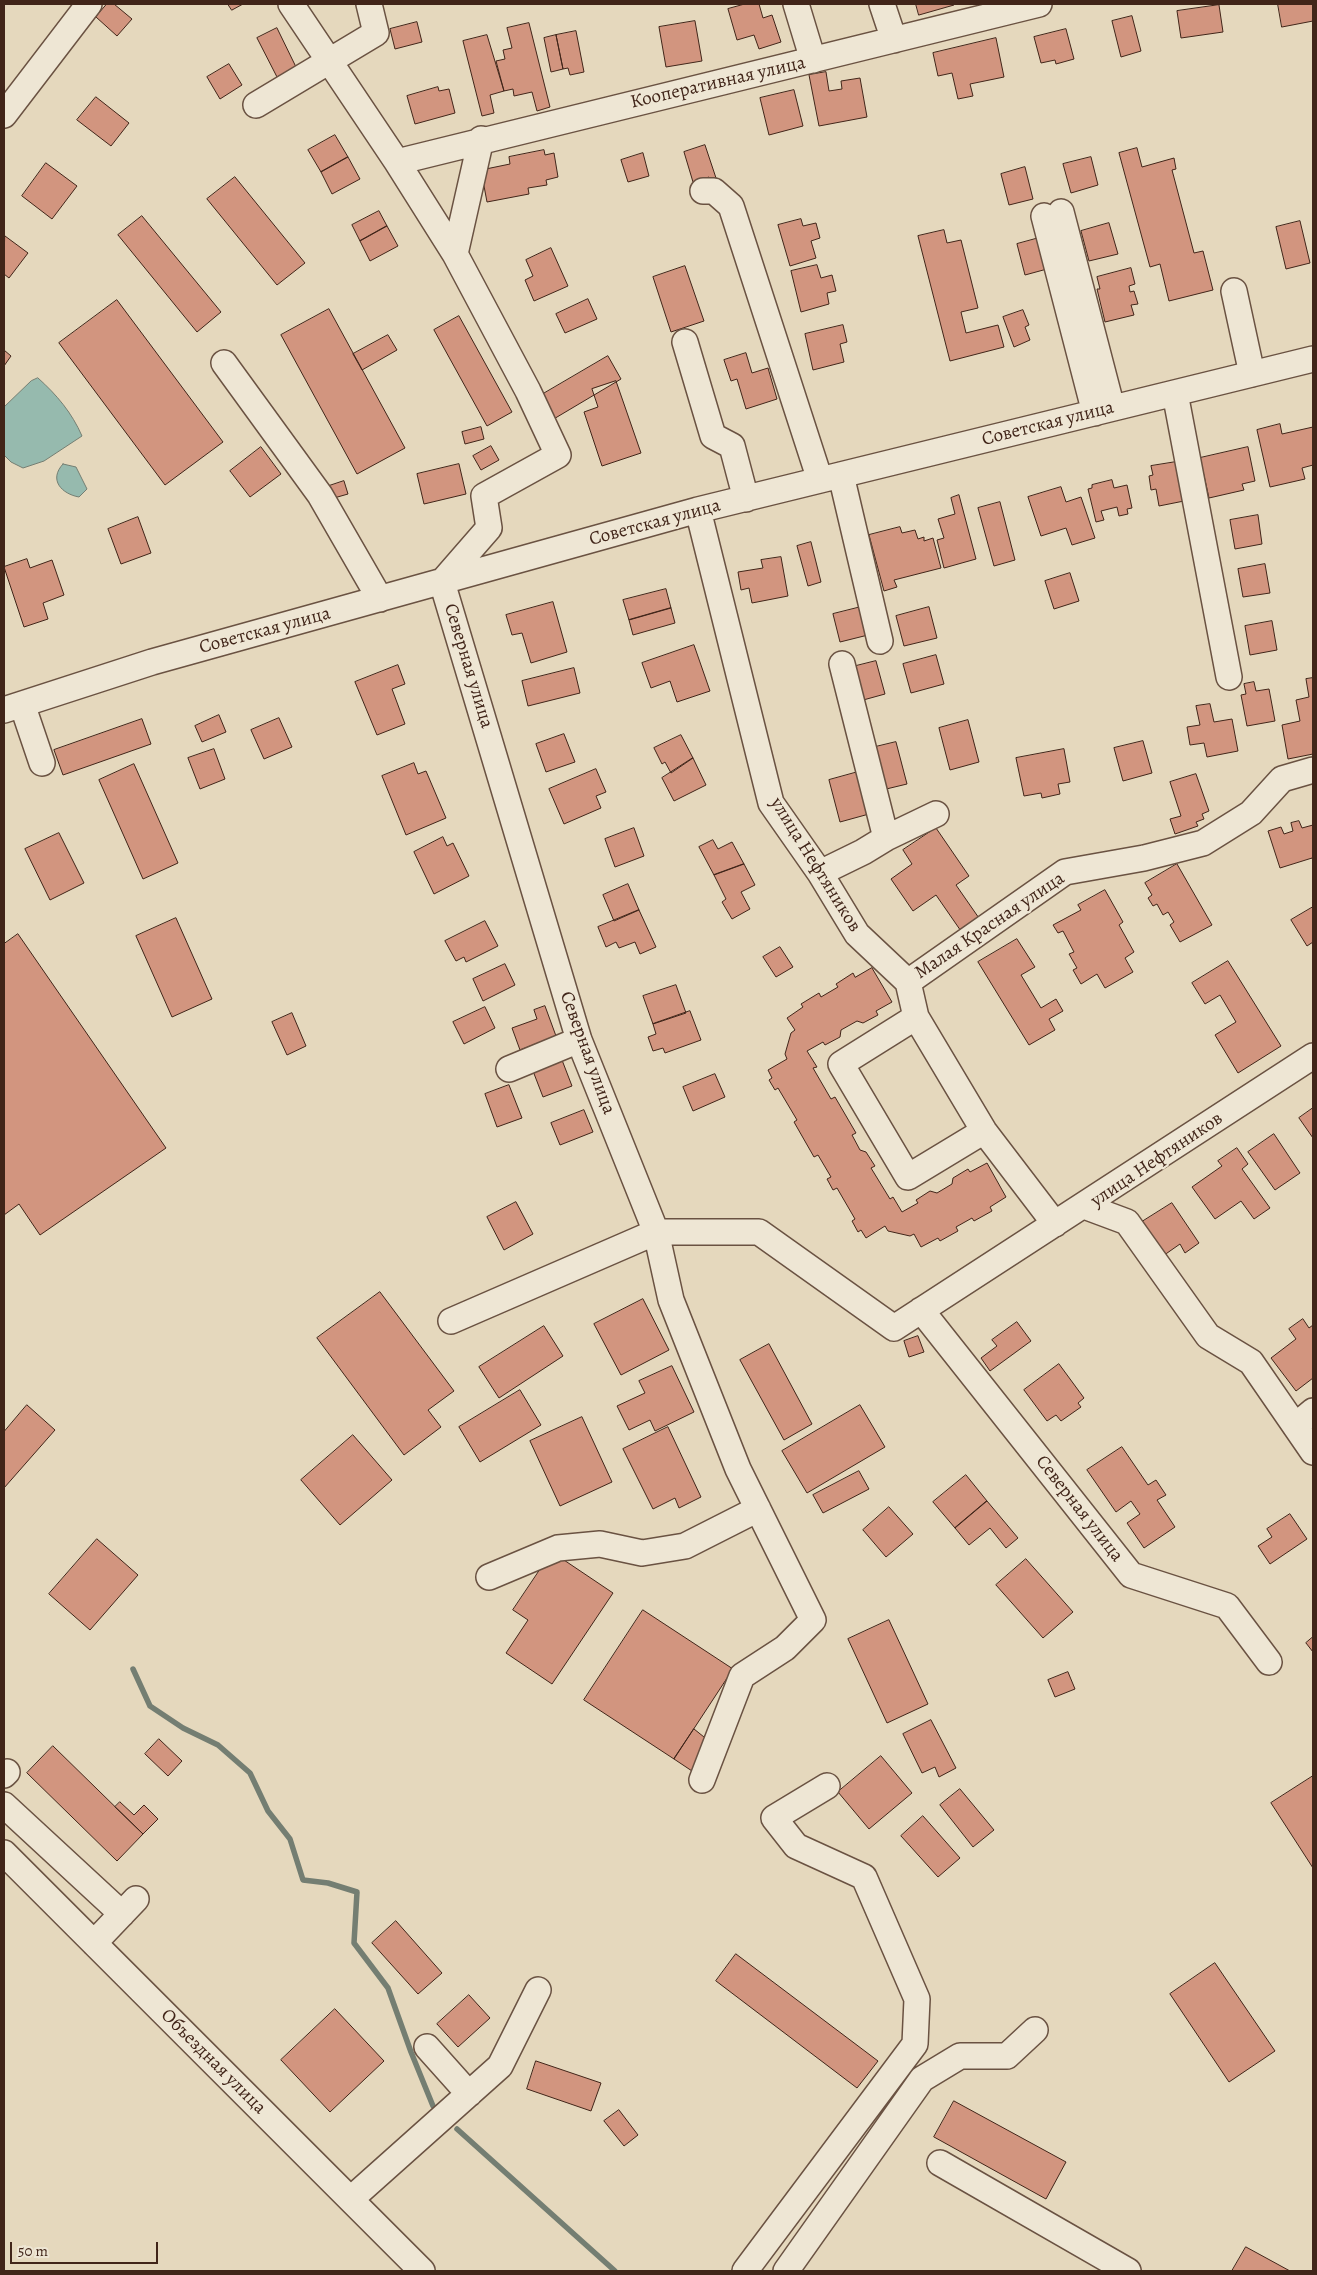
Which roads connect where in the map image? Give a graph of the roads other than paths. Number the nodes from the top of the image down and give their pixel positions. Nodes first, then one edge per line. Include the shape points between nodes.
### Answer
1 (89, 4) edge
2 (291, 4) edge
3 (369, 4) edge
4 (796, 4) edge
5 (882, 4) edge
6 (1039, 4) edge
7 (894, 40) junction
8 (813, 60) junction
9 (331, 62) junction
10 (8, 101) edge
11 (256, 104) dead end
12 (481, 139) junction
13 (397, 162) junction
14 (703, 191) dead end
15 (1053, 214) dead end
16 (455, 254) junction
17 (1234, 291) dead end
18 (685, 342) dead end
19 (1313, 359) edge
20 (224, 363) dead end
21 (1252, 374) junction
22 (1175, 393) junction
23 (1104, 410) junction
24 (830, 478) junction
25 (746, 498) junction
26 (698, 510) junction
27 (442, 582) junction
28 (380, 600) junction
29 (880, 641) dead end
30 (842, 664) dead end
31 (1229, 677) dead end
32 (13, 707) edge
33 (42, 763) dead end
34 (1313, 770) edge
35 (936, 814) dead end
36 (886, 838) junction
37 (820, 873) junction
38 (908, 982) junction
39 (916, 1017) junction
40 (579, 1040) junction
41 (1313, 1056) edge
42 (509, 1069) dead end
43 (984, 1131) junction
44 (1084, 1206) junction
45 (1055, 1224) junction
46 (656, 1232) junction
47 (921, 1310) junction
48 (451, 1321) dead end
49 (1304, 1418) edge
50 (1313, 1452) edge
51 (758, 1509) junction
52 (489, 1577) dead end
53 (1268, 1662) dead end
54 (702, 1780) dead end
55 (827, 1786) dead end
56 (4, 1804) edge
57 (4, 1853) edge
58 (94, 1943) junction
59 (538, 1990) dead end
60 (1035, 2030) dead end
61 (427, 2047) dead end
62 (469, 2094) junction
63 (940, 2163) dead end
64 (351, 2199) junction
65 (422, 2271) edge
66 (746, 2271) edge
67 (786, 2271) edge
68 (1128, 2271) edge

1 - 10 street
2 - 9 street
3 - 9 street via 376,33
4 - 8 street
5 - 7 street
6 - 7 street, Кооперативная улица
7 - 8 street, Кооперативная улица
8 - 12 street, Кооперативная улица
9 - 11 street
9 - 13 street
12 - 13 street, Кооперативная улица
12 - 16 street
13 - 16 street
14 - 24 street via 714,191 731,206
15 - 23 street
16 - 27 street via 558,455 484,496 489,528
17 - 21 street
18 - 25 street via 713,436 732,446
19 - 21 street, Советская улица
20 - 28 street via 320,495
21 - 22 street, Советская улица
22 - 23 street, Советская улица
22 - 31 street
23 - 24 street, Советская улица
24 - 25 street, Советская улица
24 - 29 street
25 - 26 street, Советская улица
26 - 27 street, Советская улица
26 - 37 street, улица Нефтяников via 771,802
27 - 28 street, Советская улица
27 - 40 street, Северная улица
28 - 32 street, Советская улица via 152,662
30 - 36 street
32 - 33 street
34 - 38 street, Малая Красная улица via 1282,778 1251,813 1203,843 1144,858 1065,872
35 - 36 street
36 - 37 street
37 - 38 street, улица Нефтяников via 857,934
38 - 39 street
39 - 43 street
39 - 43 street via 841,1064 908,1177
40 - 42 street
40 - 46 street, Северная улица
41 - 44 street, улица Нефтяников
43 - 45 street
44 - 45 street
44 - 49 street, улица Нефтяников via 1127,1222 1208,1336 1252,1362
45 - 47 street
46 - 47 street via 759,1232 894,1328
46 - 48 street
46 - 51 street, Северная улица via 671,1300
47 - 53 street, Северная улица via 1131,1576 1227,1606
49 - 50 street, улица Нефтяников
51 - 52 street via 685,1546 642,1553 600,1544 558,1548
51 - 54 street, Северная улица via 813,1620 785,1648 742,1676
55 - 66 street via 774,1818 796,1846 864,1877 917,1999 915,2044
56 - 58 street via 129,1907
57 - 58 street, Объездная улица
58 - 64 street, Объездная улица
59 - 62 street via 500,2066
60 - 67 street via 1007,2056 960,2056 922,2079
61 - 62 street
62 - 64 street
63 - 68 street
64 - 65 street, Объездная улица

